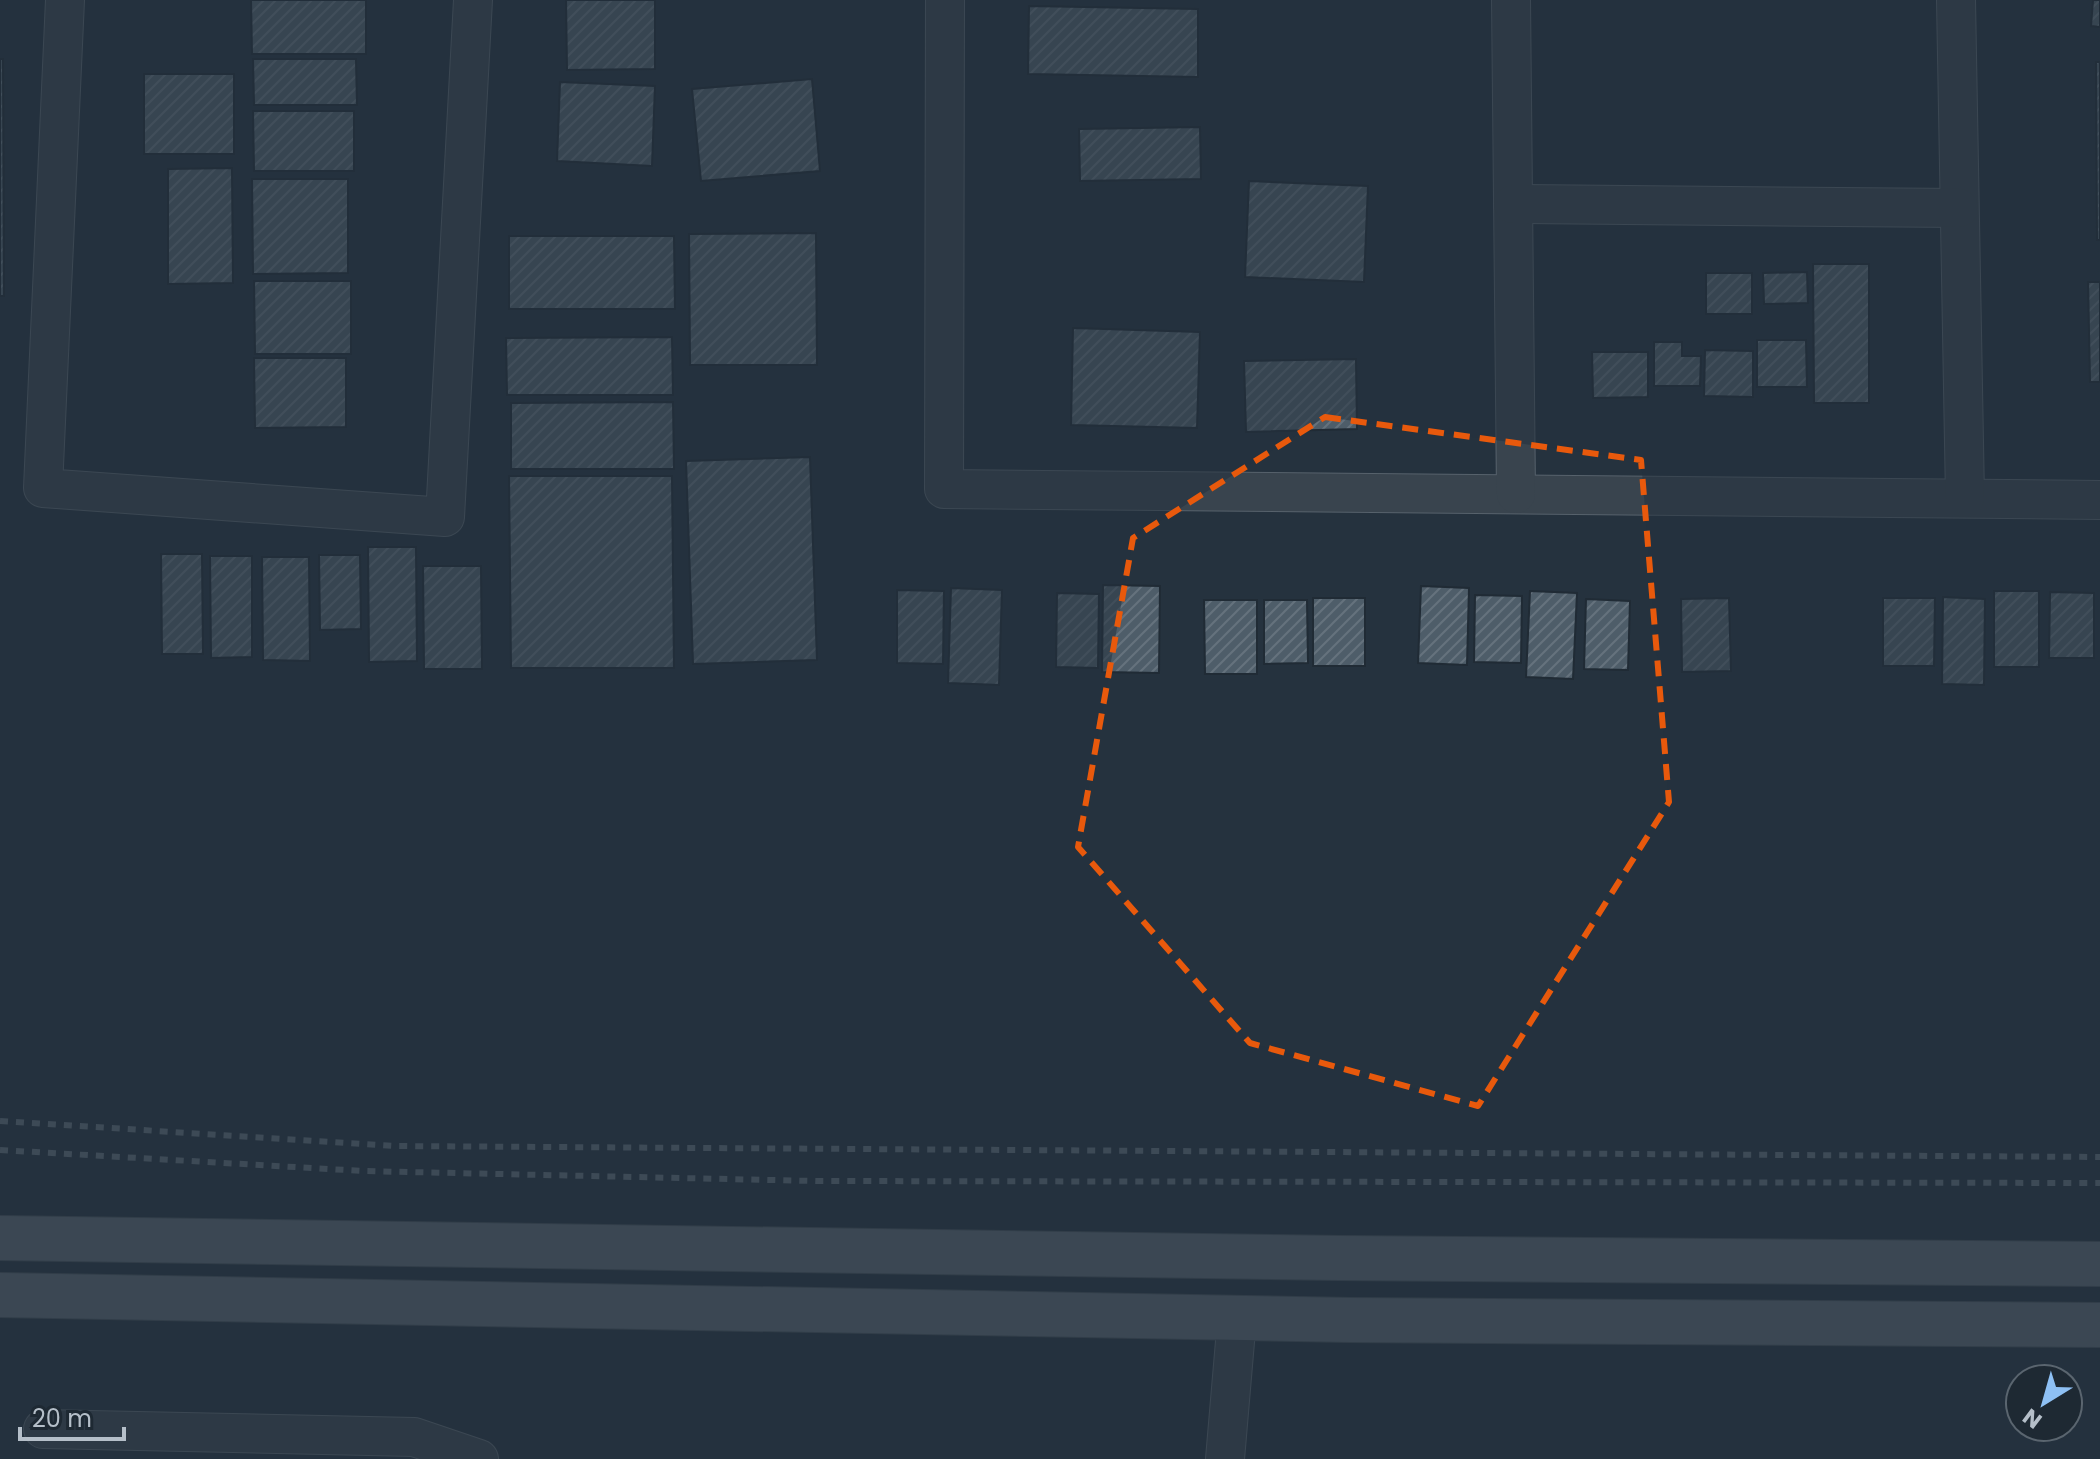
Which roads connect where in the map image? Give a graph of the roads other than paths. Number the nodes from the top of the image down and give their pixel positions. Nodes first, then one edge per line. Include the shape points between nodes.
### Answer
1 (65, 0) edge
2 (473, 0) edge
3 (945, 0) edge
4 (1511, 0) edge
5 (1956, 0) edge
6 (1513, 204) junction
7 (1959, 208) junction
8 (1516, 494) junction
9 (1965, 498) junction
10 (2100, 500) edge
11 (0, 1238) edge
12 (2100, 1264) edge
13 (0, 1295) edge
14 (1237, 1318) junction
15 (2100, 1325) edge
16 (43, 1429) dead end
17 (479, 1459) edge
18 (1225, 1459) edge

1 - 2 street via 43,488 445,517
3 - 8 street via 944,489
4 - 6 street
5 - 7 street
6 - 7 street
6 - 8 street
7 - 9 street
8 - 9 street
9 - 10 street
11 - 12 main road
13 - 14 main road
14 - 15 main road
14 - 18 street
16 - 17 street via 414,1437

